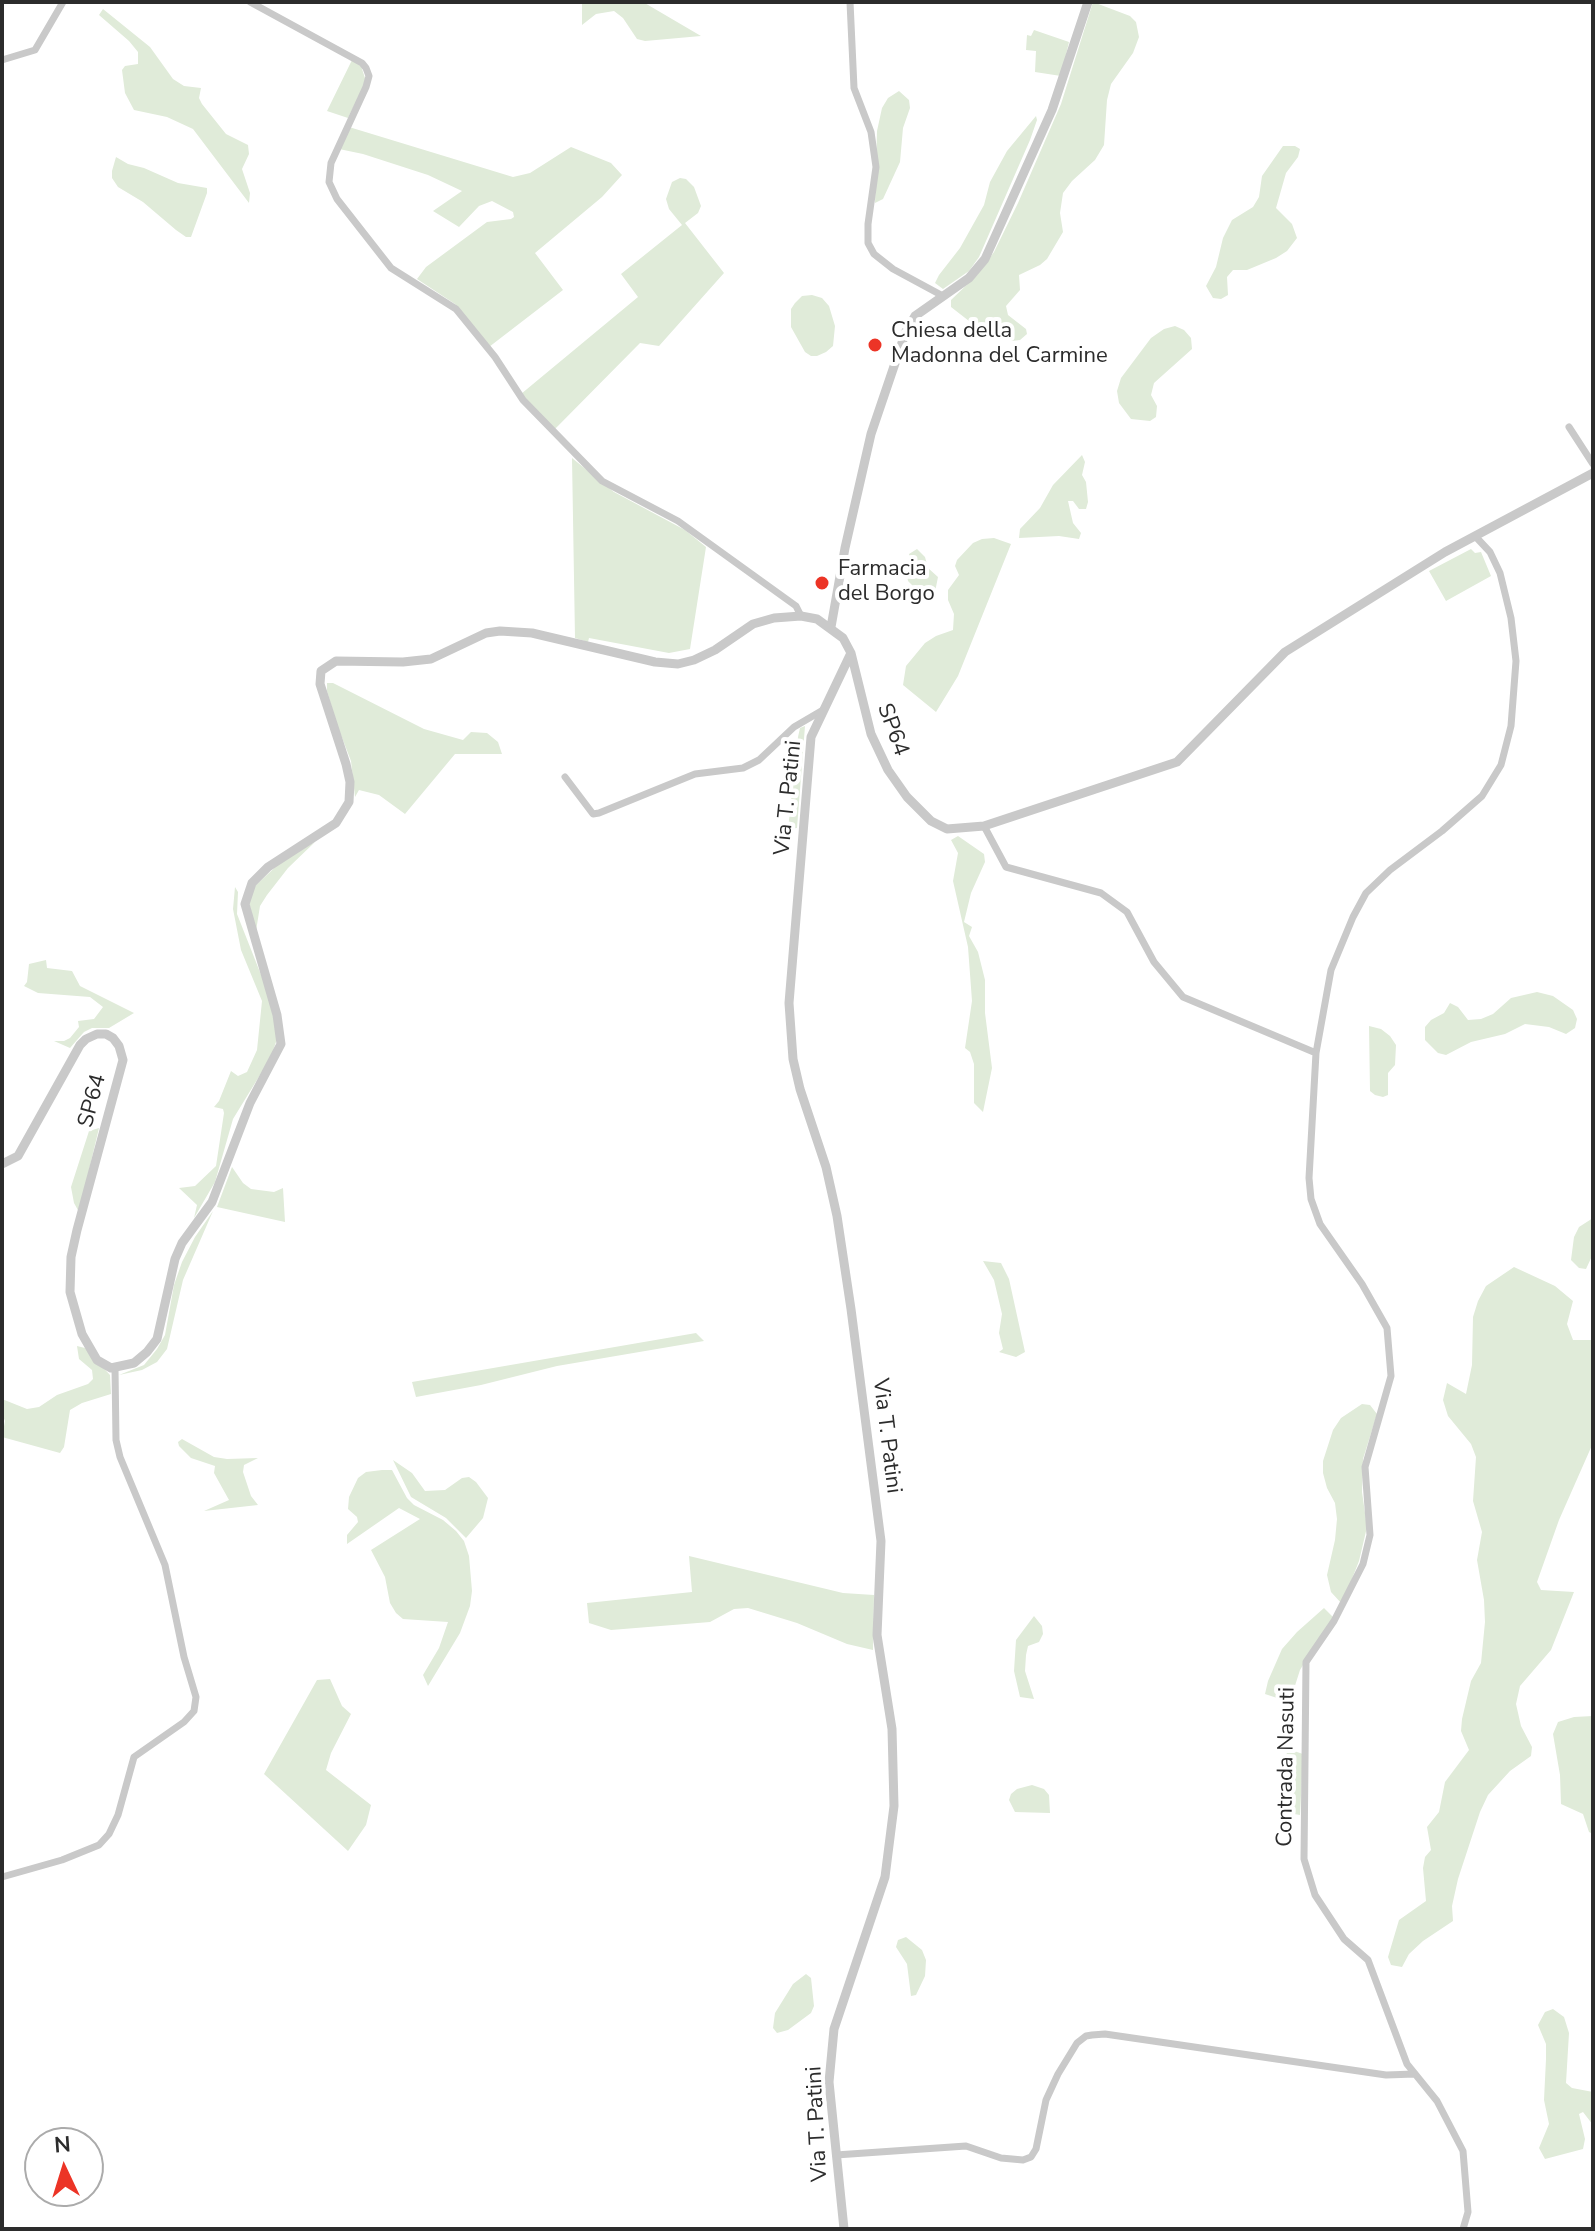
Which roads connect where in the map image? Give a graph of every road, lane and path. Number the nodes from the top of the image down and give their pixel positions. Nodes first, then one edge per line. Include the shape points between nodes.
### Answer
1 (63, 2) edge
2 (250, 2) edge
3 (850, 2) edge
4 (1088, 2) edge
5 (2, 60) edge
6 (943, 296) junction
7 (1569, 427) dead end
8 (1593, 464) edge
9 (1593, 473) edge
10 (1475, 536) junction
11 (801, 616) junction
12 (831, 627) junction
13 (851, 653) junction
14 (823, 710) junction
15 (565, 777) dead end
16 (984, 826) junction
17 (1316, 1053) junction
18 (2, 1164) edge
19 (115, 1368) junction
20 (2, 1877) edge
21 (1415, 2074) junction
22 (836, 2155) junction
23 (844, 2229) edge
24 (1463, 2229) edge

1 - 5 street via 35,50
2 - 11 street via 366,68 366,87 331,163 329,182 391,268 456,309 523,400 602,481 678,521 796,606
3 - 6 street via 854,88 871,132 876,167 868,243 893,269
4 - 6 street via 1052,110 985,259
6 - 12 street via 915,316 898,349 871,434
7 - 8 street
9 - 10 street, SP64
10 - 16 street, SP64 via 1285,652 1177,762
10 - 17 street, Contrada Nasuti via 1500,573 1516,661 1511,726 1501,765 1482,796 1366,893 1331,970
11 - 12 street
11 - 19 street via 753,624 715,650 678,664 500,631 431,659 336,661 321,671 322,693 350,782 349,802 336,823 260,875 245,904 281,1044 250,1103 212,1202 175,1259 157,1339 134,1363
12 - 13 street, SP64 / SP64
13 - 14 street, Via T. Patini
13 - 16 street, SP64 / SP64 via 871,734 907,797 947,829
14 - 15 street via 743,768 695,774 599,813 593,814
14 - 22 street, Via T. Patini via 811,737 789,1003 793,1059 837,1216 868,1434 881,1541 877,1635 892,1729 894,1806 885,1877 834,2029 829,2082
16 - 17 street via 1006,867 1101,893 1127,912 1154,962 1183,997
17 - 21 street, Contrada Nasuti via 1311,1199 1320,1224 1387,1328 1391,1376 1365,1467 1370,1535 1363,1564 1306,1662 1304,1859 1315,1895 1344,1939 1368,1960 1395,2037
18 - 19 street, SP64 / SP64 via 18,1156 80,1045 97,1034 113,1038 123,1060 69,1280 72,1307 90,1351
19 - 20 street via 116,1440 165,1565 196,1697 194,1711 134,1757 118,1815 99,1845
21 - 22 street via 1386,2075 1092,2035 1077,2043 1058,2074 1031,2157 1001,2158 966,2146
21 - 24 street, Contrada Nasuti via 1437,2101 1463,2151 1468,2212
22 - 23 street, Via T. Patini

